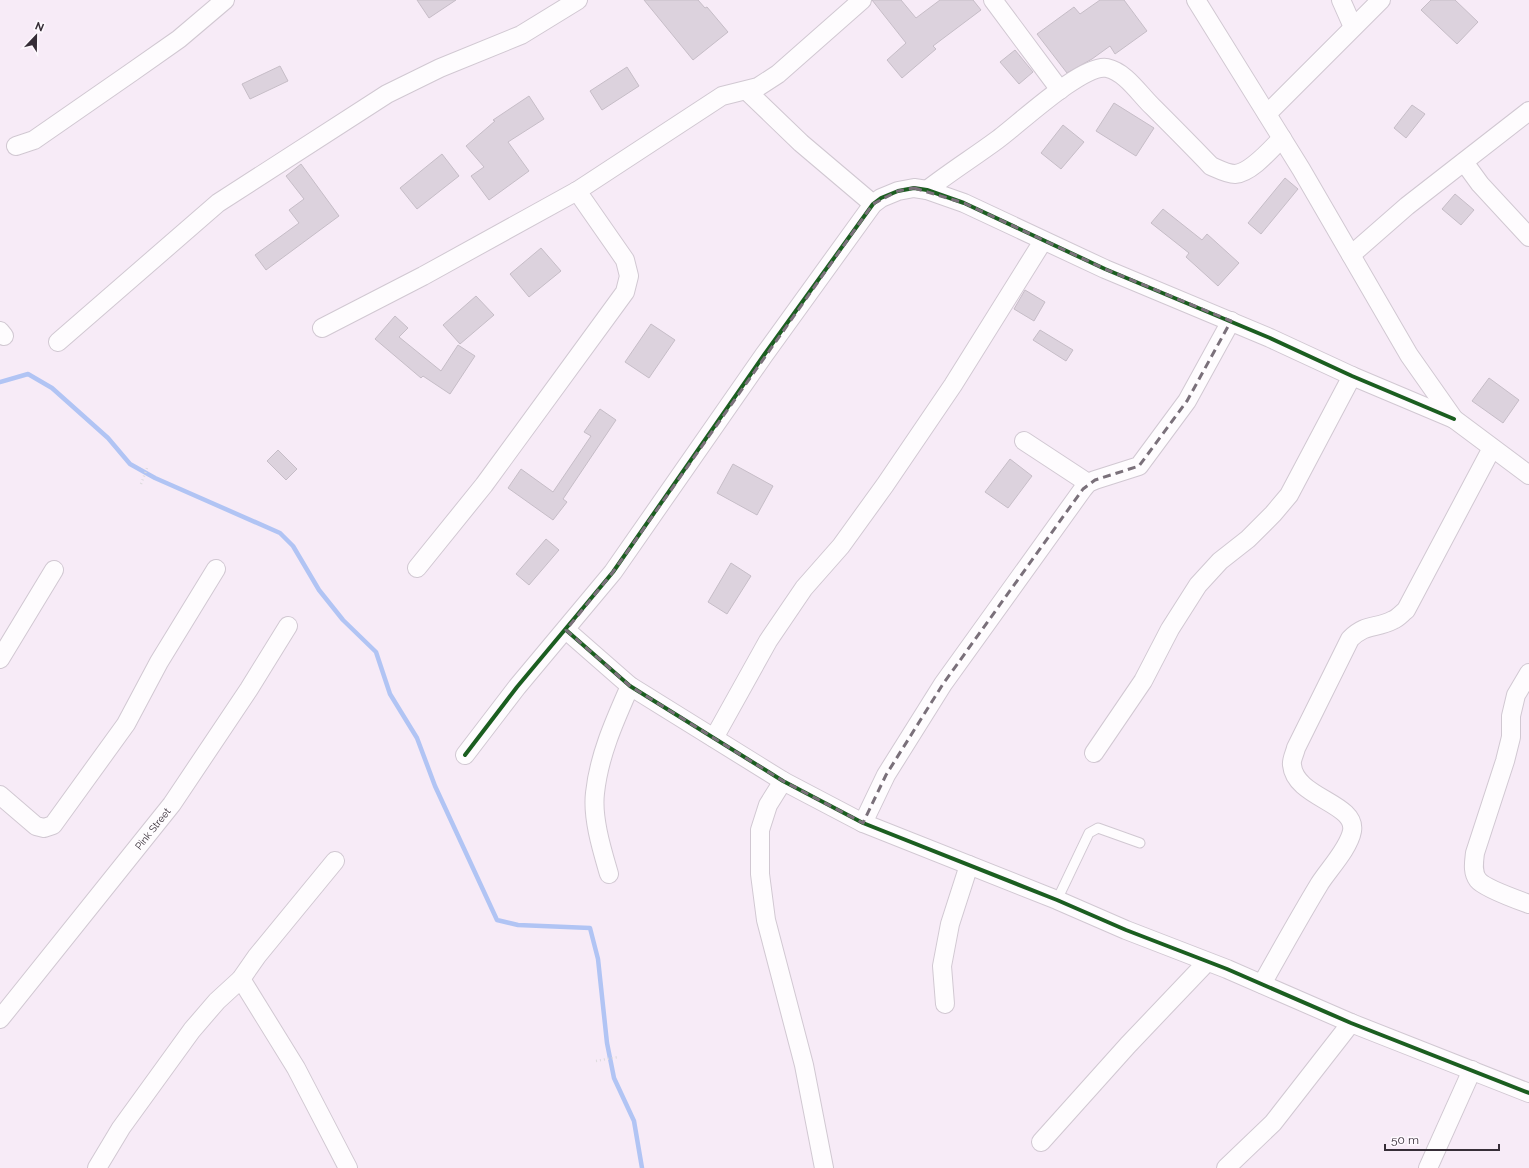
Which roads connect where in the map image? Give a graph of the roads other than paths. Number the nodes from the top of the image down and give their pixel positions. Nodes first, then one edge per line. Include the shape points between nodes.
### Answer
1 (225, 0) edge
2 (578, 0) edge
3 (862, 0) edge
4 (992, 0) edge
5 (1196, 0) edge
6 (1341, 0) edge
7 (1381, 0) edge
8 (1353, 27) junction
9 (1060, 90) junction
10 (747, 91) junction
11 (1529, 111) edge
12 (1267, 114) junction
13 (1282, 138) junction
14 (16, 146) dead end
15 (1464, 162) junction
16 (928, 190) junction
17 (577, 191) junction
18 (873, 204) junction
19 (1529, 237) edge
20 (1043, 242) junction
21 (1351, 255) junction
22 (1231, 321) junction
23 (322, 328) dead end
24 (58, 342) dead end
25 (1352, 376) junction
26 (1454, 419) junction
27 (1024, 442) dead end
28 (1492, 448) junction
29 (1529, 475) edge
30 (1088, 483) junction
31 (417, 568) dead end
32 (216, 569) dead end
33 (54, 570) dead end
34 (288, 626) dead end
35 (566, 630) junction
36 (0, 659) edge
37 (1529, 673) edge
38 (630, 686) junction
39 (714, 738) junction
40 (1094, 753) dead end
41 (465, 755) dead end
42 (783, 781) junction
43 (0, 795) edge
44 (863, 823) junction
45 (1140, 843) dead end
46 (335, 862) dead end
47 (969, 865) junction
48 (609, 874) dead end
49 (1057, 900) junction
50 (1529, 904) edge
51 (1207, 962) junction
52 (241, 979) junction
53 (1262, 984) junction
54 (945, 1004) dead end
55 (0, 1019) edge
56 (1352, 1023) junction
57 (1472, 1070) junction
58 (1529, 1093) edge
59 (1041, 1142) dead end
60 (97, 1168) edge
61 (348, 1168) edge
62 (824, 1168) edge
63 (1226, 1168) edge
64 (1428, 1168) edge

1 - 14 street via 179,39 138,68 34,140
2 - 24 street via 521,35 440,68 387,94 218,203
3 - 10 street via 778,74
4 - 9 street
5 - 12 street
6 - 8 street
7 - 8 street
8 - 12 street
9 - 13 street via 1100,68 1117,72 1211,166 1235,174 1258,162
9 - 16 street
10 - 17 street via 734,92 710,103
10 - 18 street via 800,143
11 - 15 street
12 - 13 street
13 - 21 street
15 - 19 street via 1480,184
15 - 21 street via 1407,206
16 - 18 street via 914,188 898,191
16 - 20 street via 964,204
17 - 23 street
17 - 31 street via 625,260 630,276 624,292 484,485
18 - 35 street via 613,572
20 - 22 street
20 - 39 street via 958,378 885,486 841,546 804,588 768,641
21 - 26 street via 1409,355
22 - 25 street
22 - 30 street via 1187,401 1139,466
25 - 26 street
25 - 40 street via 1289,495 1258,529 1220,561 1198,585 1170,629 1143,681
26 - 28 street
27 - 30 street
28 - 29 street
28 - 53 street via 1406,610 1393,620 1362,629 1350,640 1296,748 1291,764 1294,777 1307,790 1342,810 1350,819 1352,831
30 - 44 street via 943,684 886,775
32 - 43 street via 159,662 126,724 53,825 44,828 36,826
33 - 36 street
34 - 55 street, Pink Street via 172,804
35 - 38 street
35 - 41 street via 517,687
37 - 50 street via 1516,695 1511,716 1511,737 1475,853 1473,868 1478,881
38 - 39 street
38 - 48 street via 612,727 602,758 595,794 599,840
39 - 42 street
42 - 44 street
42 - 62 street via 768,805 760,830 760,874 766,920 804,1065
44 - 47 street
45 - 49 lane via 1098,828 1093,830 1089,833
46 - 52 street
47 - 49 street
47 - 54 street via 950,924 942,966
49 - 51 street
51 - 53 street
51 - 59 street
52 - 60 street via 217,1001 192,1030 120,1128
52 - 61 street via 296,1068
53 - 56 street
56 - 57 street
56 - 63 street via 1273,1123
57 - 58 street
57 - 64 street

